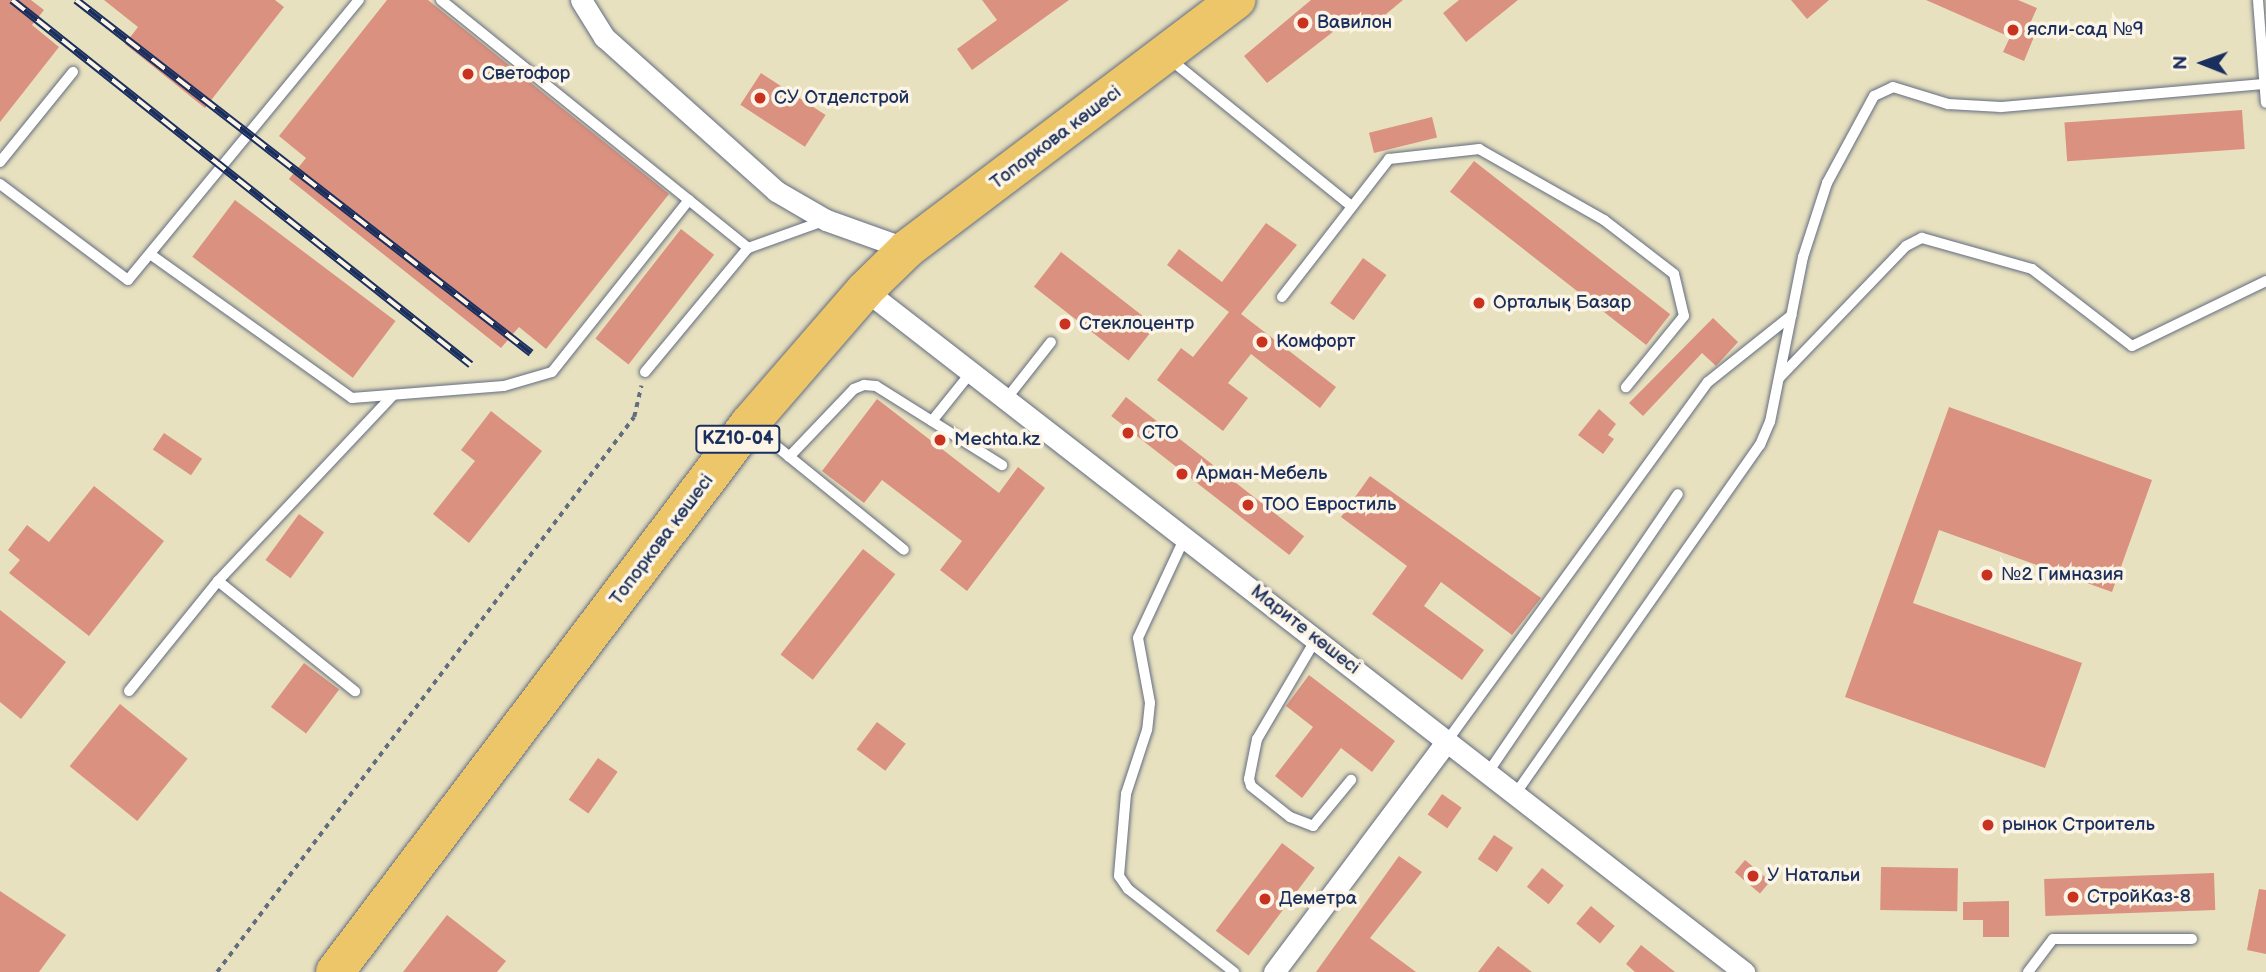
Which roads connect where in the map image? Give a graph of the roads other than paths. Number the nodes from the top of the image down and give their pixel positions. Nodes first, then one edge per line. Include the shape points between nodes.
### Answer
1 (358, 0) edge
2 (441, 0) edge
3 (581, 0) edge
4 (1236, 0) edge
5 (2258, 0) edge
6 (1207, 14) edge
7 (1166, 56) junction
8 (73, 72) dead end
9 (2264, 84) edge
10 (2266, 103) edge
11 (0, 162) edge
12 (0, 184) edge
13 (689, 200) junction
14 (1351, 206) junction
15 (827, 220) junction
16 (748, 248) junction
17 (907, 248) junction
18 (150, 254) junction
19 (2266, 281) edge
20 (865, 290) junction
21 (1282, 297) dead end
22 (1792, 315) junction
23 (1051, 342) dead end
24 (972, 371) junction
25 (645, 372) road end
26 (1779, 378) junction
27 (1626, 387) dead end
28 (393, 395) junction
29 (1007, 398) junction
30 (932, 421) junction
31 (749, 424) junction
32 (789, 457) junction
33 (1002, 465) dead end
34 (1678, 494) dead end
35 (1185, 537) junction
36 (904, 550) dead end
37 (218, 582) junction
38 (1316, 639) junction
39 (129, 691) dead end
40 (355, 691) dead end
41 (1447, 741) junction
42 (1489, 771) junction
43 (1351, 780) dead end
44 (1516, 793) junction
45 (2192, 939) dead end
46 (335, 972) edge
47 (1234, 972) edge
48 (1274, 972) edge
49 (1744, 972) edge
50 (2028, 972) edge

1 - 18 lane
2 - 13 lane
3 - 15 street via 604,37 776,191
4 - 6 highway, Топоркова көшесі / KZ10-04
5 - 9 lane
6 - 7 highway, Топоркова көшесі / KZ10-04
7 - 14 lane
7 - 17 highway, Топоркова көшесі / KZ10-04
8 - 11 lane
9 - 10 lane
9 - 22 lane via 2001,107 1948,104 1893,87 1882,88 1827,183 1803,257
12 - 18 lane via 128,280
13 - 16 lane
13 - 28 lane via 552,372 504,386
14 - 21 lane
14 - 27 lane via 1389,159 1479,149 1604,219 1674,274 1684,316
15 - 16 lane
15 - 17 street
16 - 25 lane
17 - 20 highway, Топоркова көшесі / KZ10-04
18 - 28 lane via 352,398
19 - 26 lane via 2132,346 2032,269 1922,238 1906,246
20 - 24 street, Марите көшесі
20 - 31 highway, Топоркова көшесі / KZ10-04
22 - 26 lane
22 - 41 lane via 1708,382
23 - 29 lane
24 - 29 street, Марите көшесі
24 - 30 lane
26 - 44 lane via 1770,422 1746,469
28 - 37 lane
29 - 35 street, Марите көшесі
30 - 32 lane via 876,386 864,385
30 - 33 lane
31 - 32 lane
31 - 46 highway, Топоркова көшесі / KZ10-04
32 - 36 lane
34 - 42 lane
35 - 38 street, Марите көшесі
35 - 47 lane via 1139,638 1150,703 1147,730 1126,794 1119,876 1128,889
37 - 39 lane
37 - 40 lane
38 - 41 street, Марите көшесі
38 - 43 lane via 1257,739 1249,779 1251,786 1290,817 1313,826
41 - 42 street, Марите көшесі
41 - 48 street
42 - 44 street, Марите көшесі
44 - 49 street, Марите көшесі
45 - 50 lane via 2053,939

